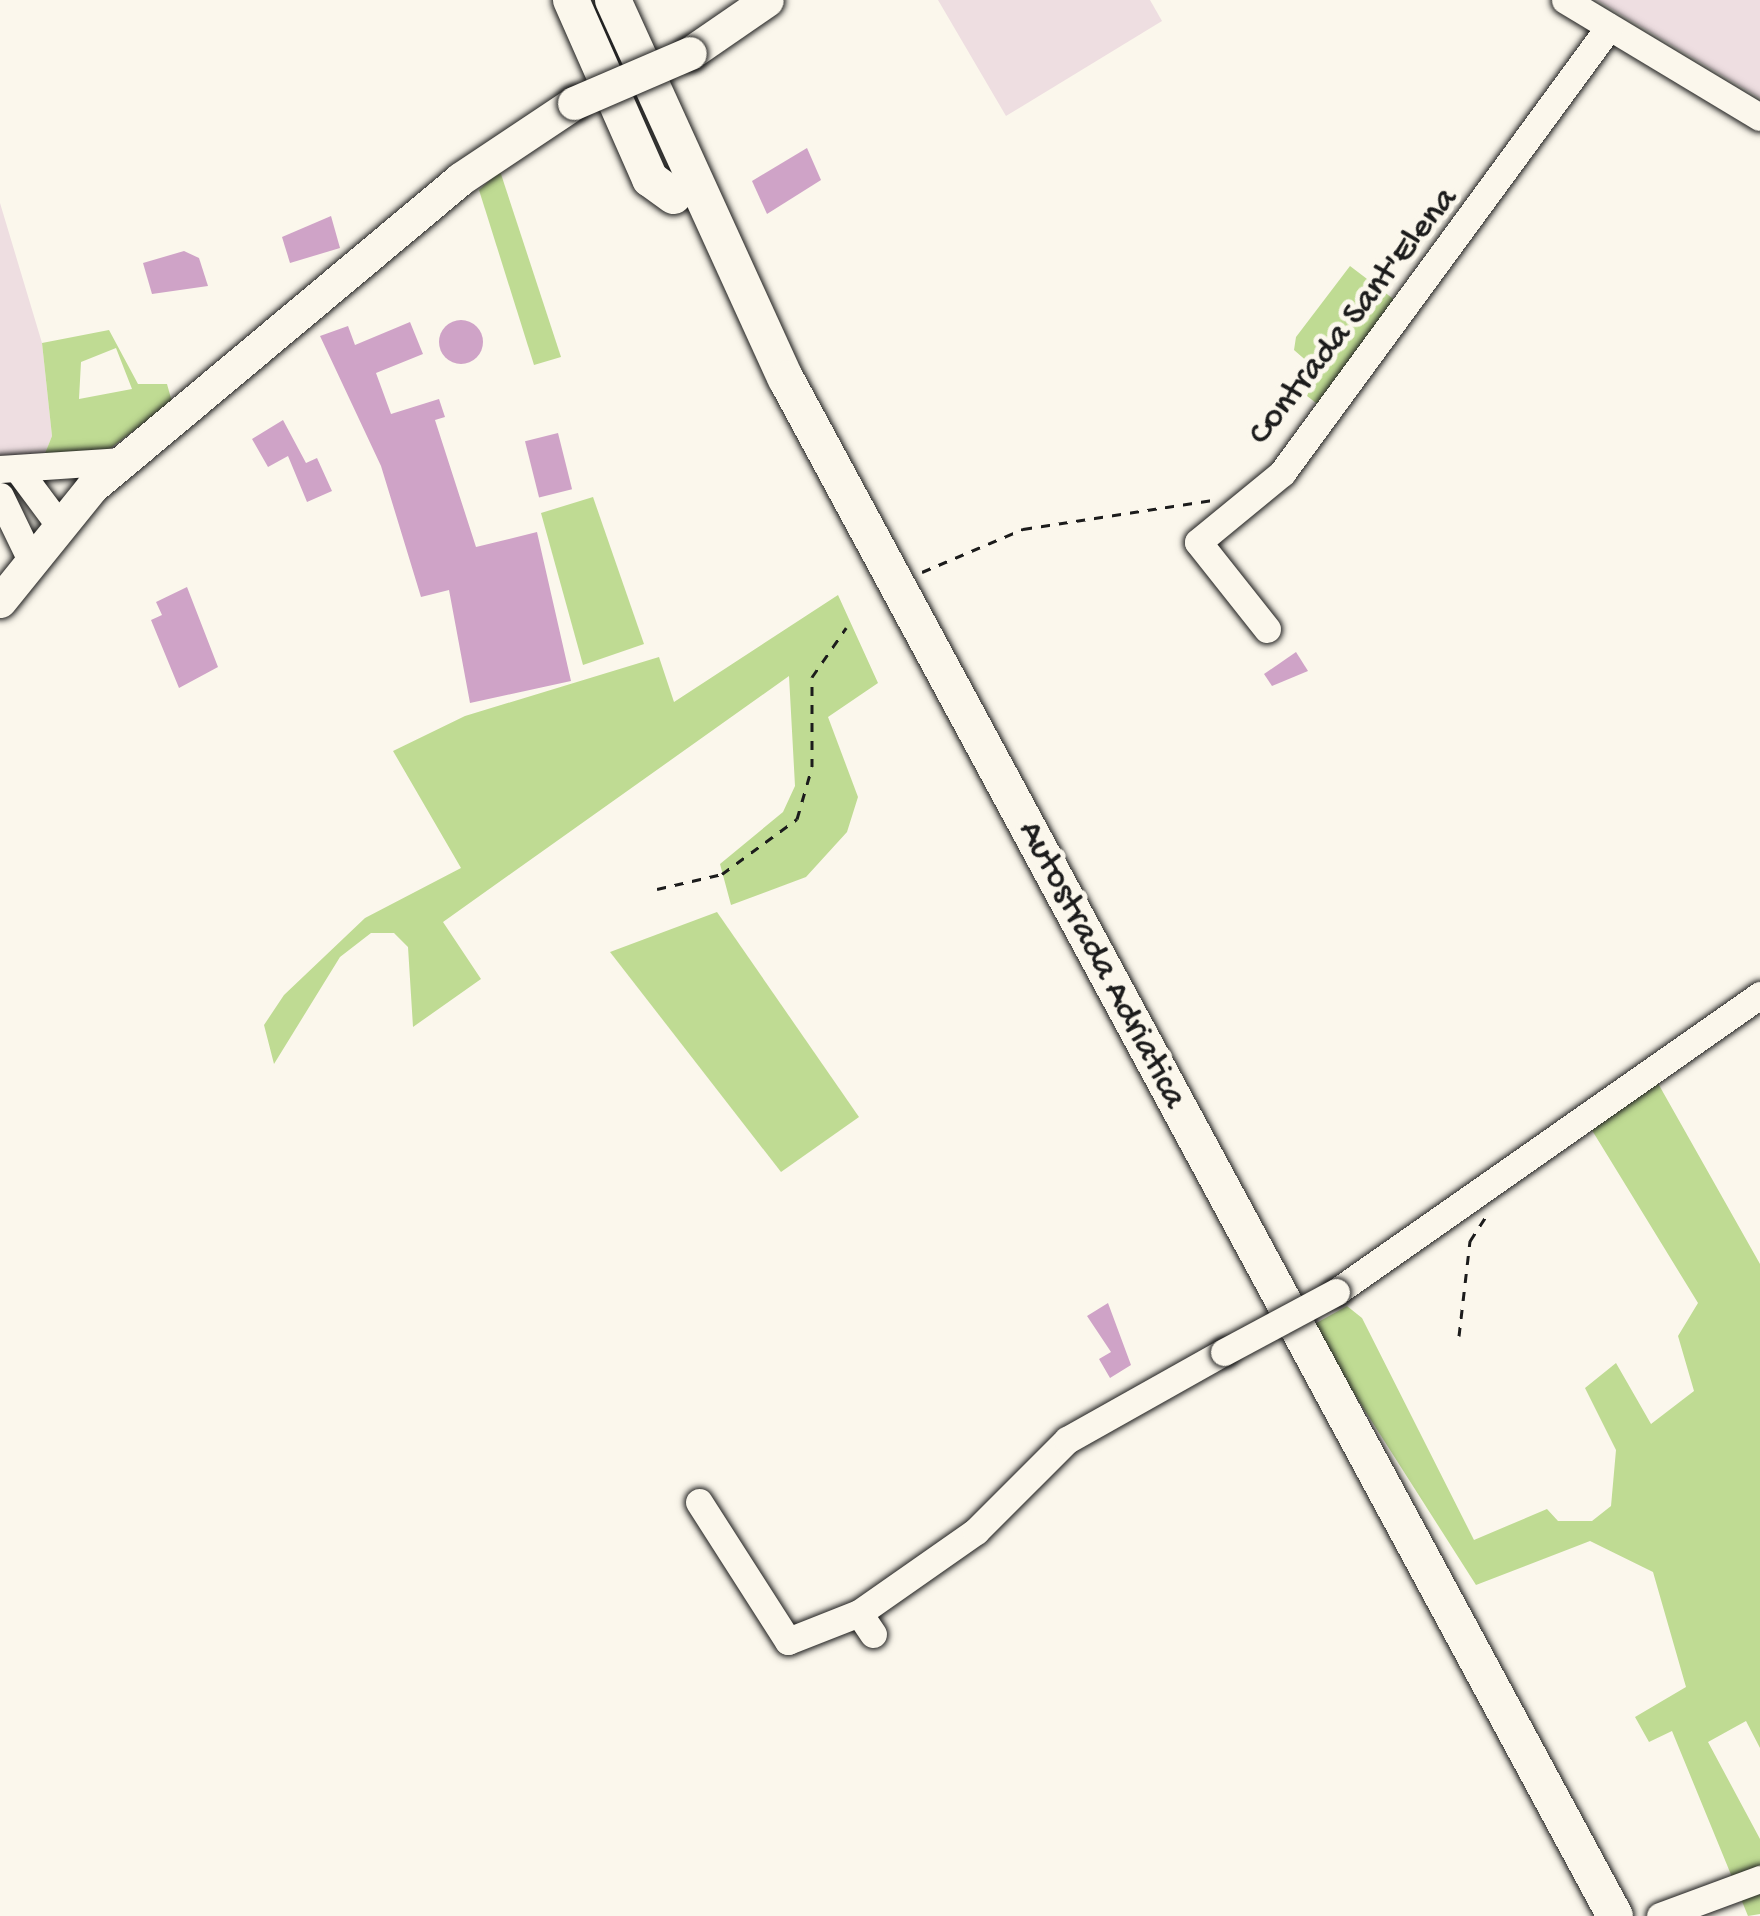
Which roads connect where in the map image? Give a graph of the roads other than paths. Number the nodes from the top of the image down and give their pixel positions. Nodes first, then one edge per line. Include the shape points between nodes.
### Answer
1 (571, 0) edge
2 (587, 0) edge
3 (613, 0) edge
4 (628, 0) edge
5 (766, 0) edge
6 (1571, 2) edge
7 (1610, 27) junction
8 (639, 62) junction
9 (1760, 117) edge
10 (673, 196) junction
11 (123, 460) junction
12 (9, 470) edge
13 (4, 501) edge
14 (57, 522) junction
15 (30, 558) junction
16 (0, 601) edge
17 (1267, 629) dead end
18 (1760, 995) edge
19 (1344, 1438) junction
20 (699, 1502) dead end
21 (1760, 1880) edge
22 (1588, 1916) edge
23 (1615, 1916) edge
24 (1660, 1916) edge

1 - 10 highway via 650,179
2 - 10 highway, Autostrada Adriatica
3 - 8 highway, Autostrada Adriatica
4 - 8 highway
5 - 11 main road, bridge via 690,53 574,103 460,178
6 - 7 street
7 - 9 street
7 - 17 street, Contrada Sant'Elena via 1465,236 1256,495 1198,542
8 - 19 highway, Autostrada Adriatica via 786,379
10 - 19 highway, Autostrada Adriatica via 793,443
11 - 12 street
11 - 14 main road
12 - 14 street
13 - 14 street
13 - 15 street
14 - 15 main road
15 - 16 main road
18 - 20 street, bridge via 1336,1292 1094,1419 866,1623 788,1641
19 - 22 highway, Autostrada Adriatica
19 - 23 highway, Autostrada Adriatica
21 - 24 street

